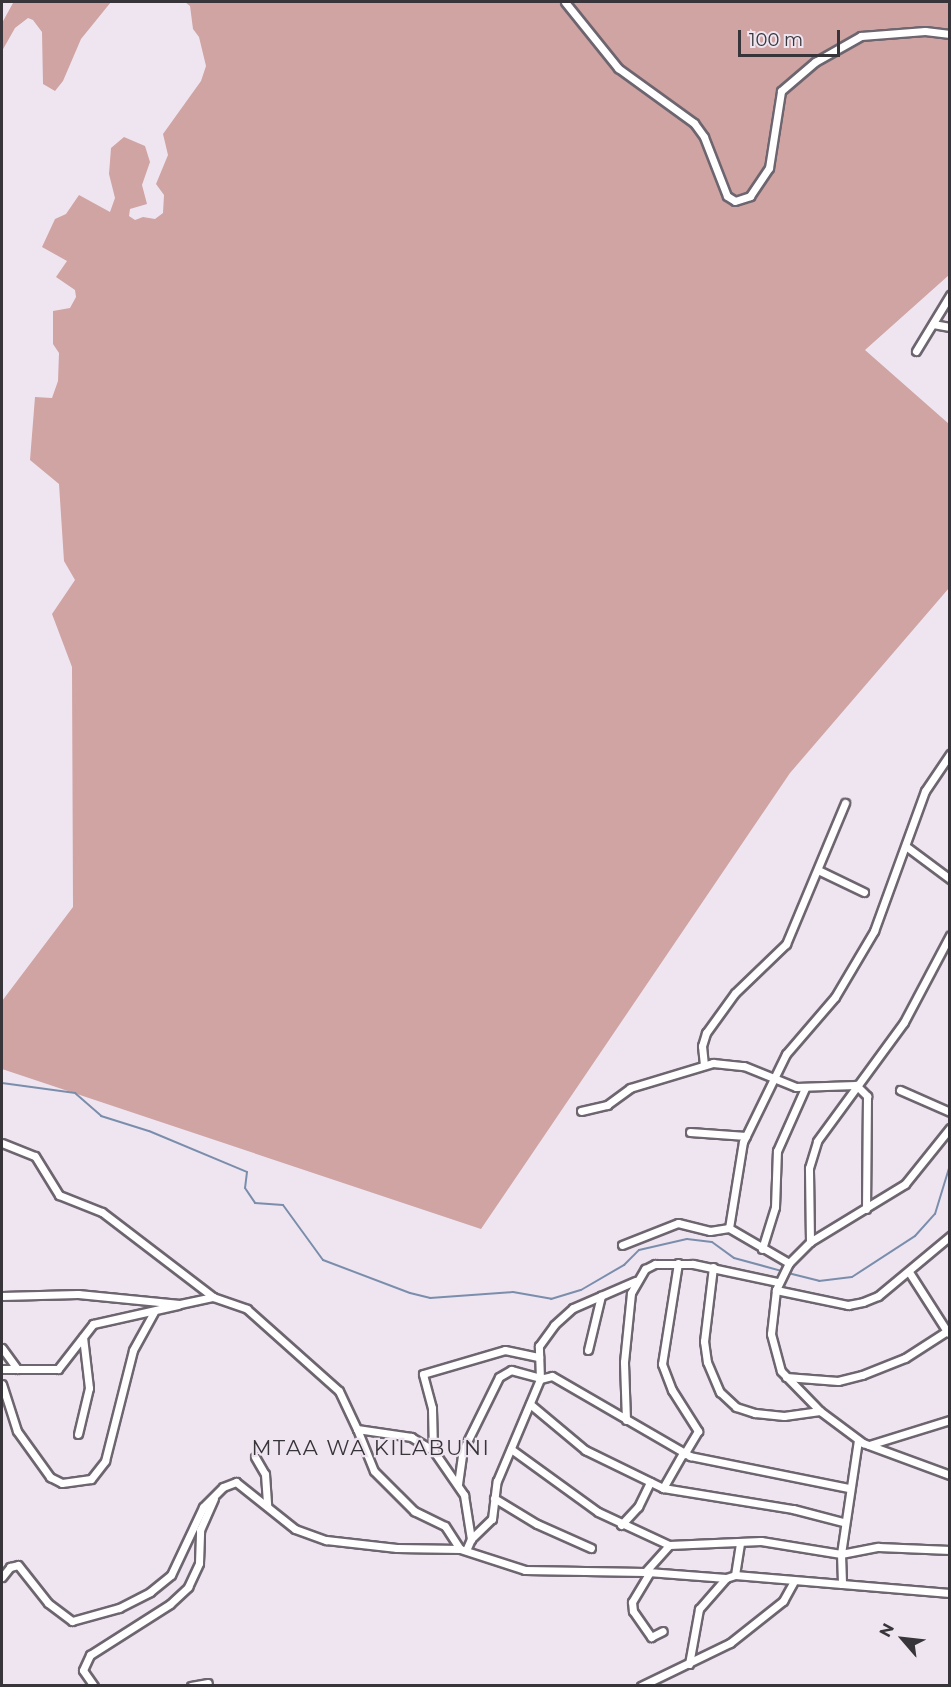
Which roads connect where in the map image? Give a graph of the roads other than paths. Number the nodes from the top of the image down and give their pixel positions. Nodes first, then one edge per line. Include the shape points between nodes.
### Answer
1 (565, 2) edge
2 (950, 34) edge
3 (950, 295) edge
4 (933, 324) junction
5 (950, 327) edge
6 (916, 351) dead end
7 (950, 754) edge
8 (845, 803) dead end
9 (906, 847) junction
10 (818, 870) junction
11 (950, 879) edge
12 (864, 892) dead end
13 (950, 935) edge
14 (704, 1065) junction
15 (773, 1078) junction
16 (856, 1085) junction
17 (805, 1088) junction
18 (900, 1090) dead end
19 (581, 1111) dead end
20 (950, 1112) edge
21 (950, 1128) edge
22 (690, 1132) dead end
23 (746, 1136) junction
24 (2, 1143) edge
25 (866, 1209) junction
26 (729, 1228) junction
27 (950, 1236) edge
28 (810, 1242) junction
29 (622, 1245) dead end
30 (762, 1249) junction
31 (678, 1263) junction
32 (789, 1263) junction
33 (713, 1268) junction
34 (909, 1272) junction
35 (635, 1281) junction
36 (778, 1283) junction
37 (2, 1296) edge
38 (601, 1296) junction
39 (213, 1297) junction
40 (180, 1304) junction
41 (154, 1312) junction
42 (949, 1332) edge
43 (83, 1337) junction
44 (2, 1348) edge
45 (588, 1350) dead end
46 (539, 1357) junction
47 (2, 1369) edge
48 (17, 1369) junction
49 (786, 1377) junction
50 (540, 1379) junction
51 (2, 1384) edge
52 (530, 1404) junction
53 (820, 1411) junction
54 (627, 1419) junction
55 (950, 1420) edge
56 (357, 1429) junction
57 (78, 1434) dead end
58 (858, 1440) junction
59 (869, 1445) junction
60 (511, 1449) junction
61 (433, 1450) junction
62 (684, 1454) junction
63 (255, 1457) dead end
64 (950, 1475) edge
65 (650, 1482) junction
66 (458, 1484) junction
67 (663, 1488) junction
68 (849, 1488) junction
69 (218, 1491) junction
70 (494, 1498) junction
71 (267, 1506) junction
72 (843, 1522) junction
73 (621, 1525) junction
74 (471, 1539) junction
75 (740, 1544) junction
76 (669, 1545) junction
77 (591, 1548) dead end
78 (463, 1550) junction
79 (950, 1550) edge
80 (842, 1554) junction
81 (647, 1572) junction
82 (735, 1575) junction
83 (2, 1577) edge
84 (726, 1578) junction
85 (794, 1581) junction
86 (842, 1584) junction
87 (950, 1593) edge
88 (663, 1631) dead end
89 (689, 1664) junction
90 (208, 1683) dead end
91 (94, 1686) edge
92 (191, 1686) edge
93 (641, 1686) edge

1 - 2 street via 618,68 694,123 704,137 727,196 735,201 750,196 770,168 781,91 815,62 861,36 925,31
3 - 4 street
4 - 5 street
4 - 6 street
7 - 9 street via 925,792
8 - 10 street
9 - 11 street
9 - 15 street via 879,919 861,954 835,997 790,1047
10 - 12 street
10 - 14 street via 786,944 735,993 706,1033
13 - 16 street via 904,1022
14 - 15 street via 744,1066
14 - 19 street via 630,1088 608,1105
15 - 17 street
15 - 23 street
16 - 17 street
16 - 25 street via 867,1096
16 - 28 street via 823,1129 813,1152 808,1188
17 - 30 street via 777,1151 775,1207
18 - 20 street
21 - 25 street via 913,1176
22 - 23 street
23 - 26 street
24 - 39 street via 35,1155 59,1195 110,1217
25 - 28 street
26 - 29 street via 710,1232 678,1223
26 - 30 street
27 - 34 street
28 - 32 street
30 - 32 street
31 - 33 street
31 - 35 street via 655,1264
31 - 62 street via 662,1364 672,1390 698,1431
32 - 36 street
33 - 36 street
33 - 53 street via 704,1341 707,1362 720,1392 736,1407 769,1415
34 - 36 street via 878,1296 848,1305
34 - 42 street
35 - 38 street
35 - 54 street via 624,1362
36 - 49 street via 772,1346
37 - 40 street via 78,1294
38 - 45 street
38 - 46 street via 566,1313 545,1336
39 - 40 street
39 - 56 street via 252,1313 331,1382 347,1403
40 - 41 street
41 - 43 street via 97,1322
41 - 51 street via 133,1350 105,1461 91,1479 62,1483 50,1477 16,1431
42 - 49 street via 905,1358 862,1375 838,1381
43 - 48 street via 63,1367 50,1371
43 - 57 street via 89,1388
44 - 48 street
46 - 50 street
46 - 61 street via 505,1350 423,1374 432,1408
47 - 48 street
49 - 53 street
50 - 52 street
50 - 54 street via 556,1376
50 - 66 street via 511,1370 499,1377 463,1450
52 - 60 street
52 - 65 street via 585,1450
53 - 58 street
54 - 62 street
55 - 59 street
56 - 61 street via 411,1437
56 - 78 street via 370,1466 414,1511 445,1526
58 - 59 street
58 - 68 street
59 - 64 street
60 - 70 street
60 - 73 street via 573,1496
61 - 66 street
62 - 67 street
62 - 68 street
63 - 71 street via 265,1474
65 - 67 street
65 - 73 street via 638,1507
66 - 74 street via 464,1495
67 - 72 street via 793,1509
68 - 72 street
69 - 71 street via 236,1482
69 - 83 street via 197,1516 180,1560 164,1582 99,1616 78,1622 67,1619 48,1603 18,1565 10,1567
69 - 91 street via 200,1530 199,1563 188,1587 155,1615 90,1655 83,1670
70 - 74 street via 492,1519
70 - 77 street via 537,1524
71 - 78 street via 313,1538 388,1548
72 - 80 street
73 - 76 street
74 - 78 street
75 - 76 street
75 - 80 street via 761,1541
75 - 82 street
76 - 81 street
78 - 81 street via 525,1570
79 - 80 street via 878,1547
80 - 86 street
81 - 84 street
81 - 88 street via 632,1602 633,1611 651,1637
82 - 84 street
82 - 85 street
84 - 89 street via 699,1609
85 - 86 street
85 - 89 street via 783,1601 730,1643
86 - 87 street
89 - 93 street
90 - 92 street

